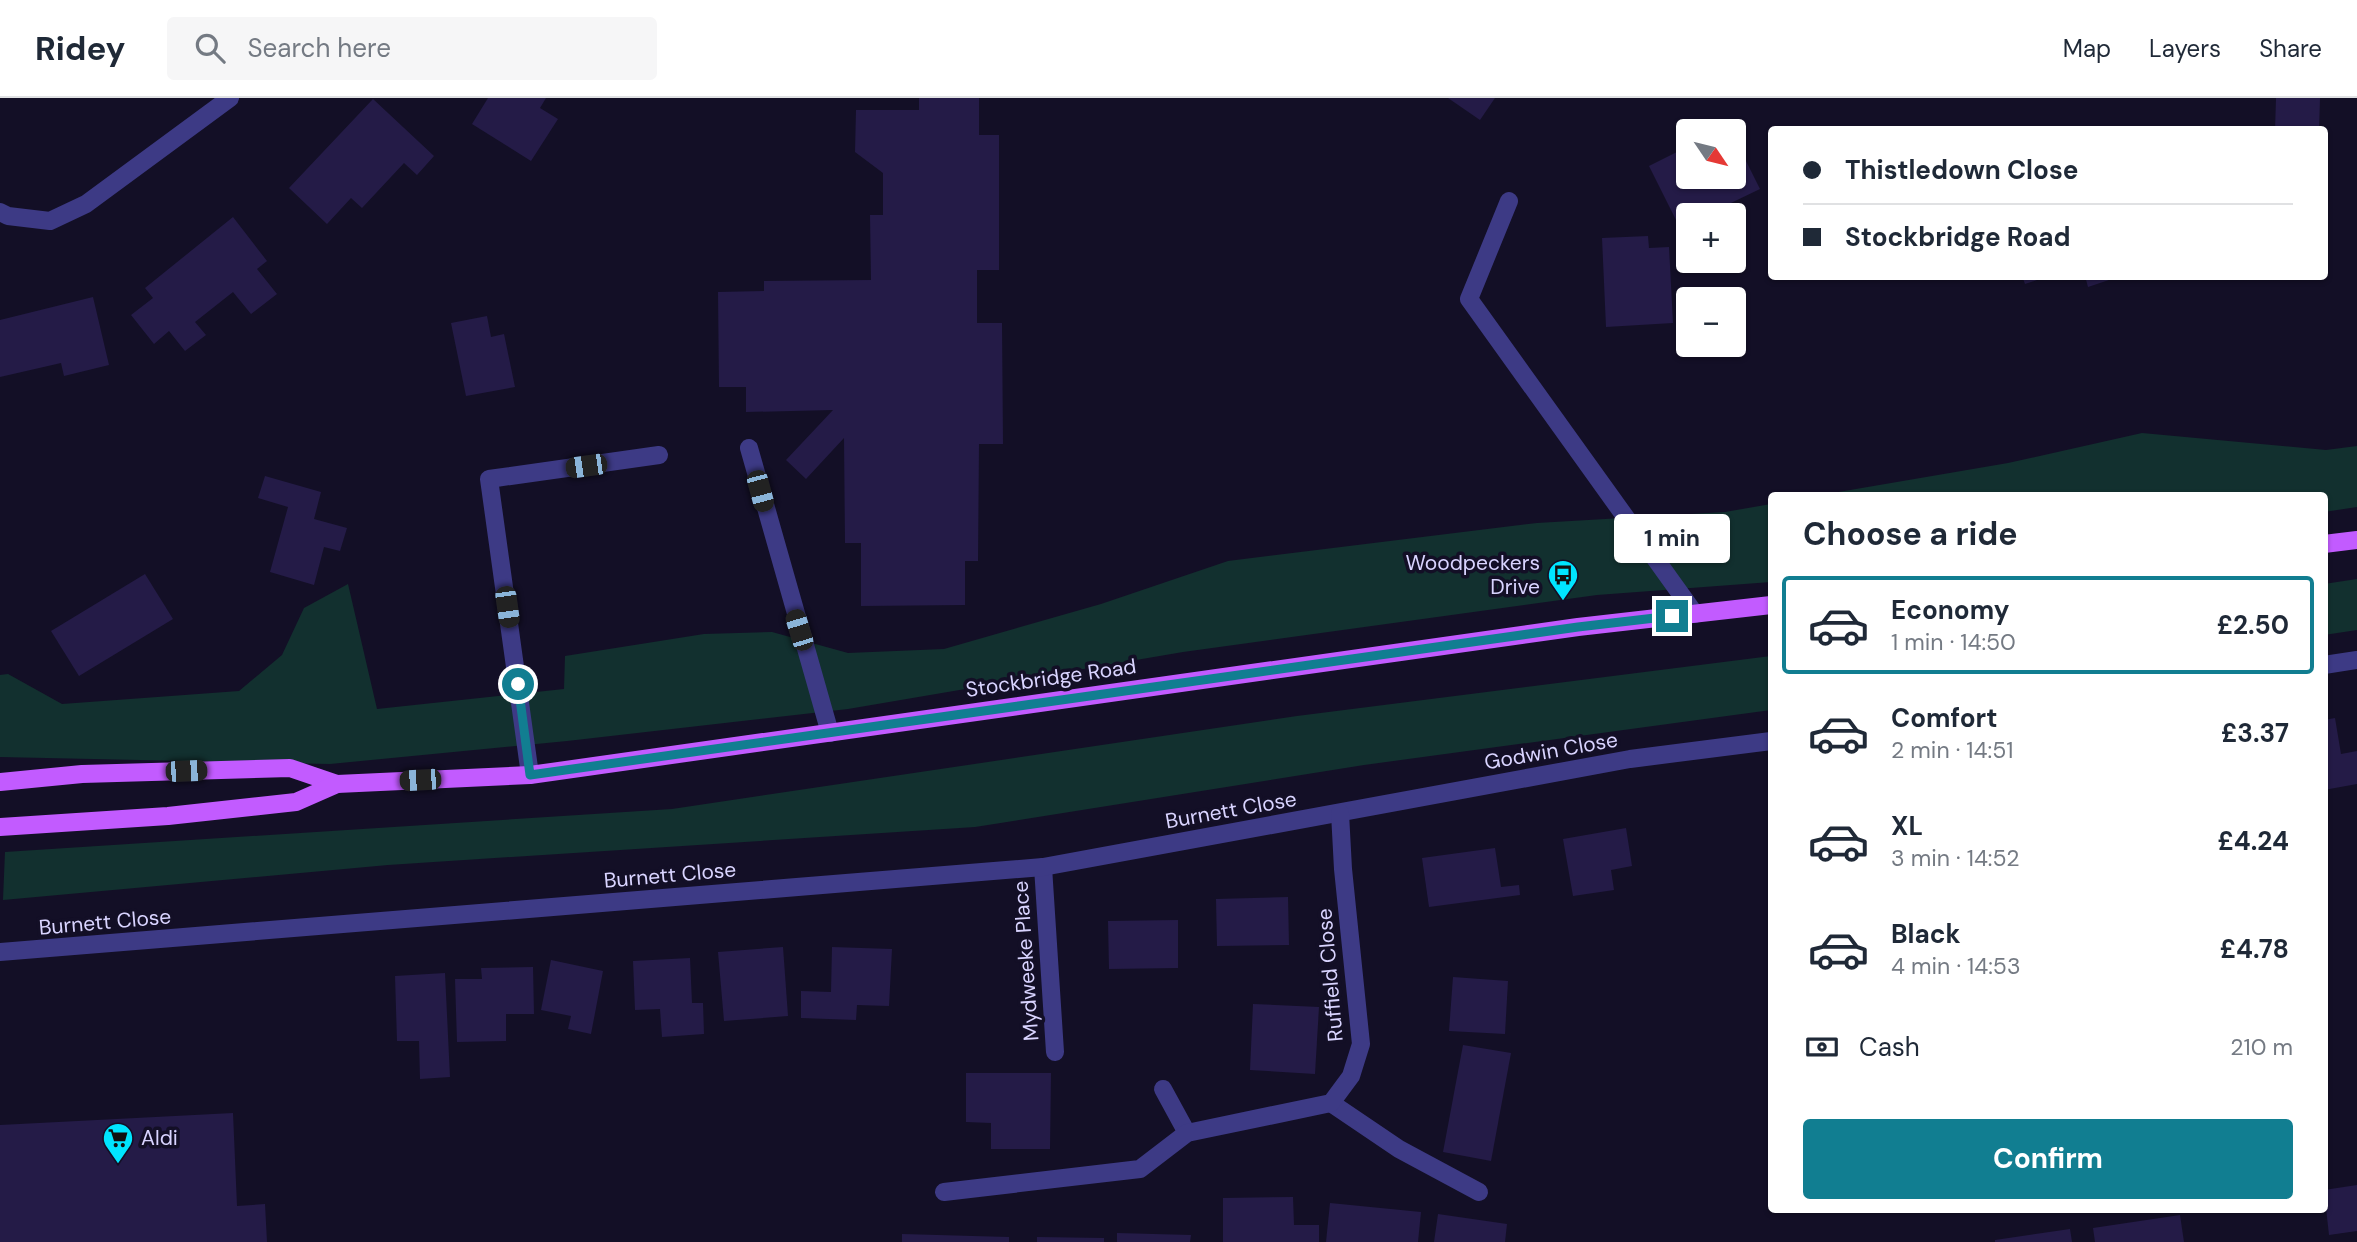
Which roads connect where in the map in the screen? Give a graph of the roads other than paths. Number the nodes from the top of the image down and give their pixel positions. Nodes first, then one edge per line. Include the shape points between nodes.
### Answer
1 (230, 98) edge
2 (1509, 201) dead end
3 (0, 212) edge
4 (749, 448) dead end
5 (659, 456) dead end
6 (2357, 540) edge
7 (2328, 544) edge
8 (1768, 605) edge
9 (1695, 614) junction
10 (2357, 660) edge
11 (2328, 664) edge
12 (830, 733) junction
13 (1768, 741) edge
14 (530, 775) junction
15 (0, 782) edge
16 (337, 784) junction
17 (1340, 813) junction
18 (0, 827) edge
19 (1043, 867) junction
20 (0, 952) edge
21 (1055, 1052) dead end
22 (1163, 1088) dead end
23 (1331, 1103) junction
24 (1187, 1133) junction
25 (944, 1192) dead end
26 (1479, 1192) dead end

1 - 3 street via 86,204 50,221
2 - 9 street via 1469,299
4 - 12 street
5 - 14 street via 489,479
6 - 7 main road
8 - 9 main road, Stockbridge Road
9 - 12 main road, Stockbridge Road
10 - 11 street
12 - 14 main road, Stockbridge Road
13 - 17 street, Godwin Close via 1630,759
14 - 16 main road, Stockbridge Road
15 - 16 main road, Stockbridge Road via 82,774 290,768
16 - 18 main road, Stockbridge Road via 296,802
17 - 19 street, Burnett Close
17 - 23 street, Ruffield Close via 1361,1044 1351,1076
19 - 20 street, Burnett Close
19 - 21 street, Mydweeke Place
22 - 24 street
23 - 24 street
23 - 26 street via 1399,1149
24 - 25 street via 1140,1169

